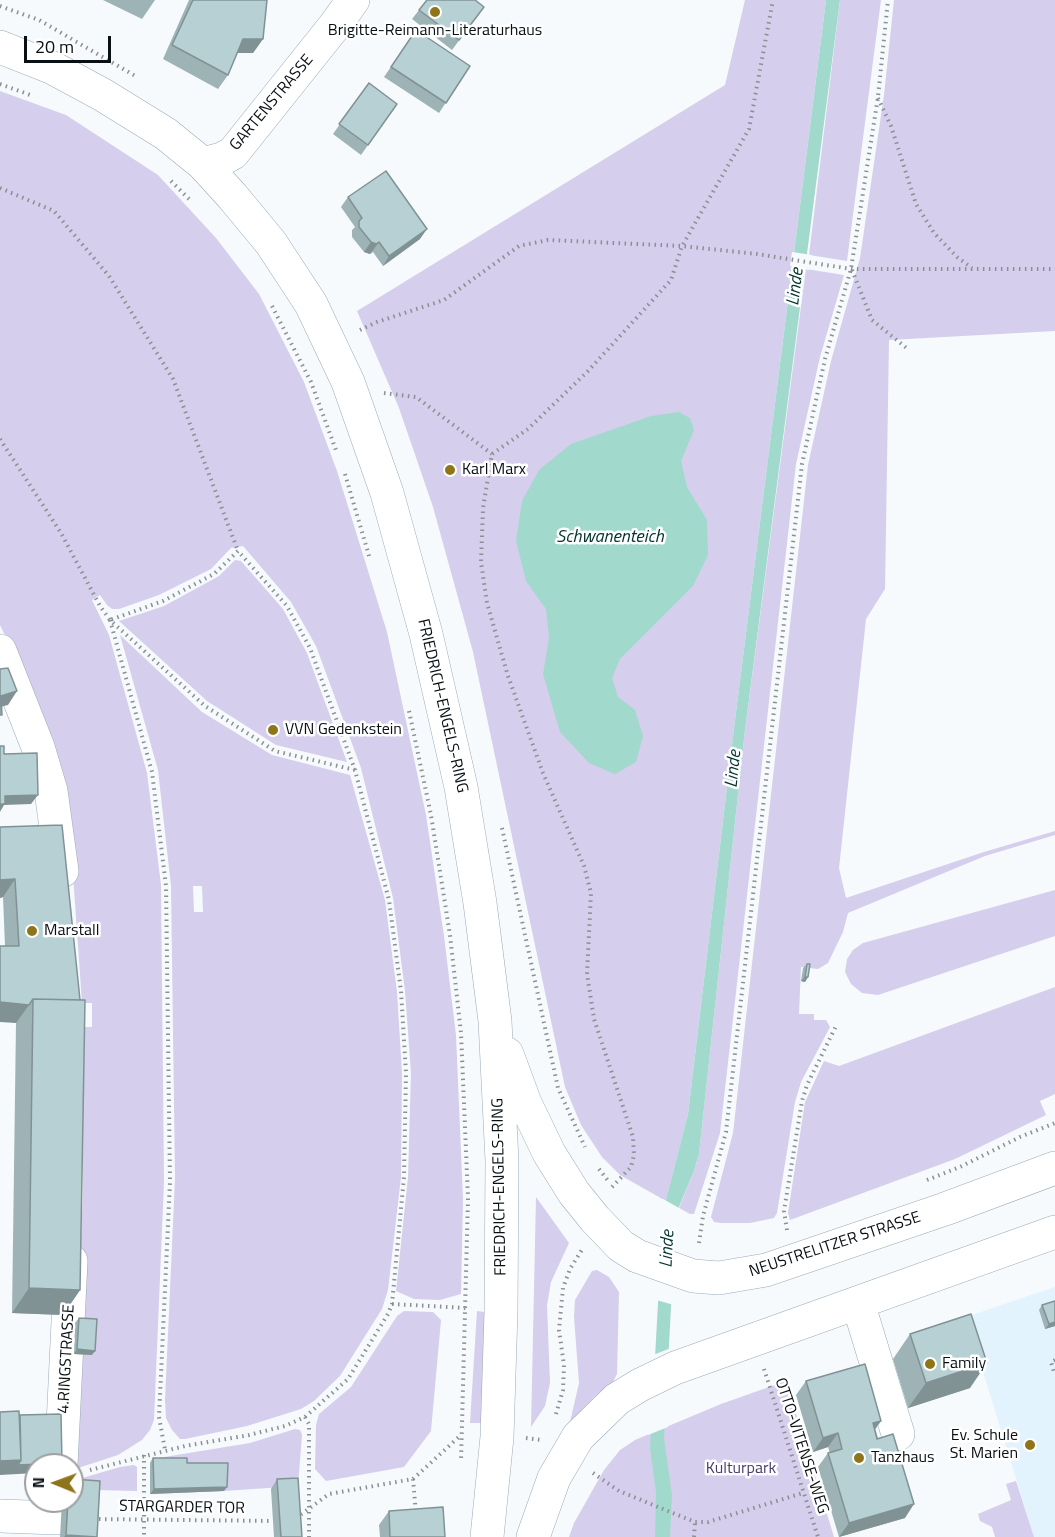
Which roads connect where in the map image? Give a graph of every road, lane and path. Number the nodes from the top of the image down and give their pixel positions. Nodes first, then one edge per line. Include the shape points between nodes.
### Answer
1 (353, 0) edge
2 (773, 0) edge
3 (888, 0) edge
4 (0, 47) edge
5 (0, 84) edge
6 (878, 97) junction
7 (40, 99) dead end
8 (203, 164) junction
9 (165, 175) dead end
10 (0, 188) edge
11 (196, 206) dead end
12 (682, 246) junction
13 (972, 268) junction
14 (1055, 268) edge
15 (851, 269) junction
16 (268, 298) dead end
17 (360, 330) dead end
18 (909, 350) dead end
19 (384, 393) dead end
20 (0, 439) edge
21 (492, 454) junction
22 (340, 460) dead end
23 (344, 471) dead end
24 (238, 551) junction
25 (373, 567) dead end
26 (110, 620) junction
27 (0, 651) edge
28 (407, 700) dead end
29 (355, 770) junction
30 (65, 903) edge
31 (495, 1021) junction
32 (837, 1024) dead end
33 (1055, 1123) edge
34 (1055, 1168) edge
35 (918, 1182) dead end
36 (612, 1187) dead end
37 (797, 1226) dead end
38 (787, 1230) junction
39 (72, 1232) edge
40 (1055, 1232) edge
41 (777, 1234) dead end
42 (708, 1244) dead end
43 (580, 1252) dead end
44 (858, 1303) junction
45 (392, 1304) junction
46 (466, 1308) junction
47 (1055, 1360) edge
48 (762, 1363) dead end
49 (1055, 1375) edge
50 (305, 1417) junction
51 (555, 1418) dead end
52 (545, 1432) dead end
53 (898, 1434) dead end
54 (541, 1439) dead end
55 (165, 1450) junction
56 (71, 1453) edge
57 (144, 1455) junction
58 (84, 1467) edge
59 (589, 1471) dead end
60 (413, 1479) junction
61 (803, 1493) junction
62 (309, 1509) junction
63 (0, 1516) edge
64 (57, 1519) edge
65 (92, 1519) edge
66 (144, 1520) junction
67 (293, 1520) edge
68 (273, 1521) dead end
69 (417, 1522) edge
70 (695, 1522) junction
71 (144, 1537) edge
72 (309, 1537) edge
73 (487, 1537) edge
74 (532, 1537) edge
75 (694, 1537) edge
76 (818, 1537) edge

1 - 8 main road, GARTENSTRASSE via 233,153
2 - 12 path via 749,129
3 - 6 path
4 - 8 main road, FRIEDRICH-ENGELS-RING via 103,95 166,134
5 - 7 path
6 - 13 path via 916,204 934,232
6 - 15 path
8 - 31 main road, FRIEDRICH-ENGELS-RING via 271,243 311,304 348,382 387,493 426,634 461,787
9 - 11 path
10 - 24 path via 54,211 110,276 173,380
12 - 15 path
12 - 17 path via 548,240 519,246 444,300
12 - 21 path via 671,280 528,429
13 - 14 path
13 - 15 path
15 - 18 path via 872,320
15 - 42 path via 825,358 801,464 726,1132 699,1243
16 - 22 path via 311,382
19 - 21 path via 416,397
20 - 26 path via 61,532
21 - 36 path via 483,508 481,562 488,603 508,676 539,762 585,866 591,893 587,974 594,1019 633,1137 631,1167
23 - 25 path
24 - 26 path via 214,573 163,601
24 - 29 path via 287,606 310,648
26 - 29 path via 205,706 275,751
26 - 55 path via 152,772 166,886 170,1182 159,1417
27 - 30 main road via 51,790 43,830
28 - 46 path via 433,826 461,1033 468,1198
29 - 45 path via 389,900 403,1026 404,1177
31 - 34 main road, NEUSTRELITZER STRASSE via 525,1103 574,1193 621,1246 684,1274 719,1278 766,1270
31 - 73 main road, FRIEDRICH-ENGELS-RING via 502,1161 501,1312 497,1437
32 - 38 path via 801,1101 784,1211
33 - 35 path
37 - 38 path
38 - 41 path
39 - 56 main road, 4.RINGSTRASSE
40 - 44 main road
43 - 51 path via 563,1288 563,1390
44 - 53 main road
44 - 74 main road via 675,1368 611,1405 578,1437 554,1479
45 - 46 path
45 - 50 path via 348,1379
46 - 60 path via 462,1435
47 - 49 path via 1051,1362
48 - 61 path, OTTO-VITENSE-WEG
50 - 55 path via 249,1435
50 - 62 path via 309,1424
52 - 54 path
55 - 57 path
57 - 58 path
57 - 66 path
59 - 70 path via 637,1500
60 - 62 path via 329,1494
60 - 69 path
61 - 70 path via 708,1522
61 - 76 path, OTTO-VITENSE-WEG
62 - 67 path
62 - 72 path
63 - 64 main road
65 - 66 path, STARGARDER TOR
66 - 68 path, STARGARDER TOR
66 - 71 path
70 - 75 path

